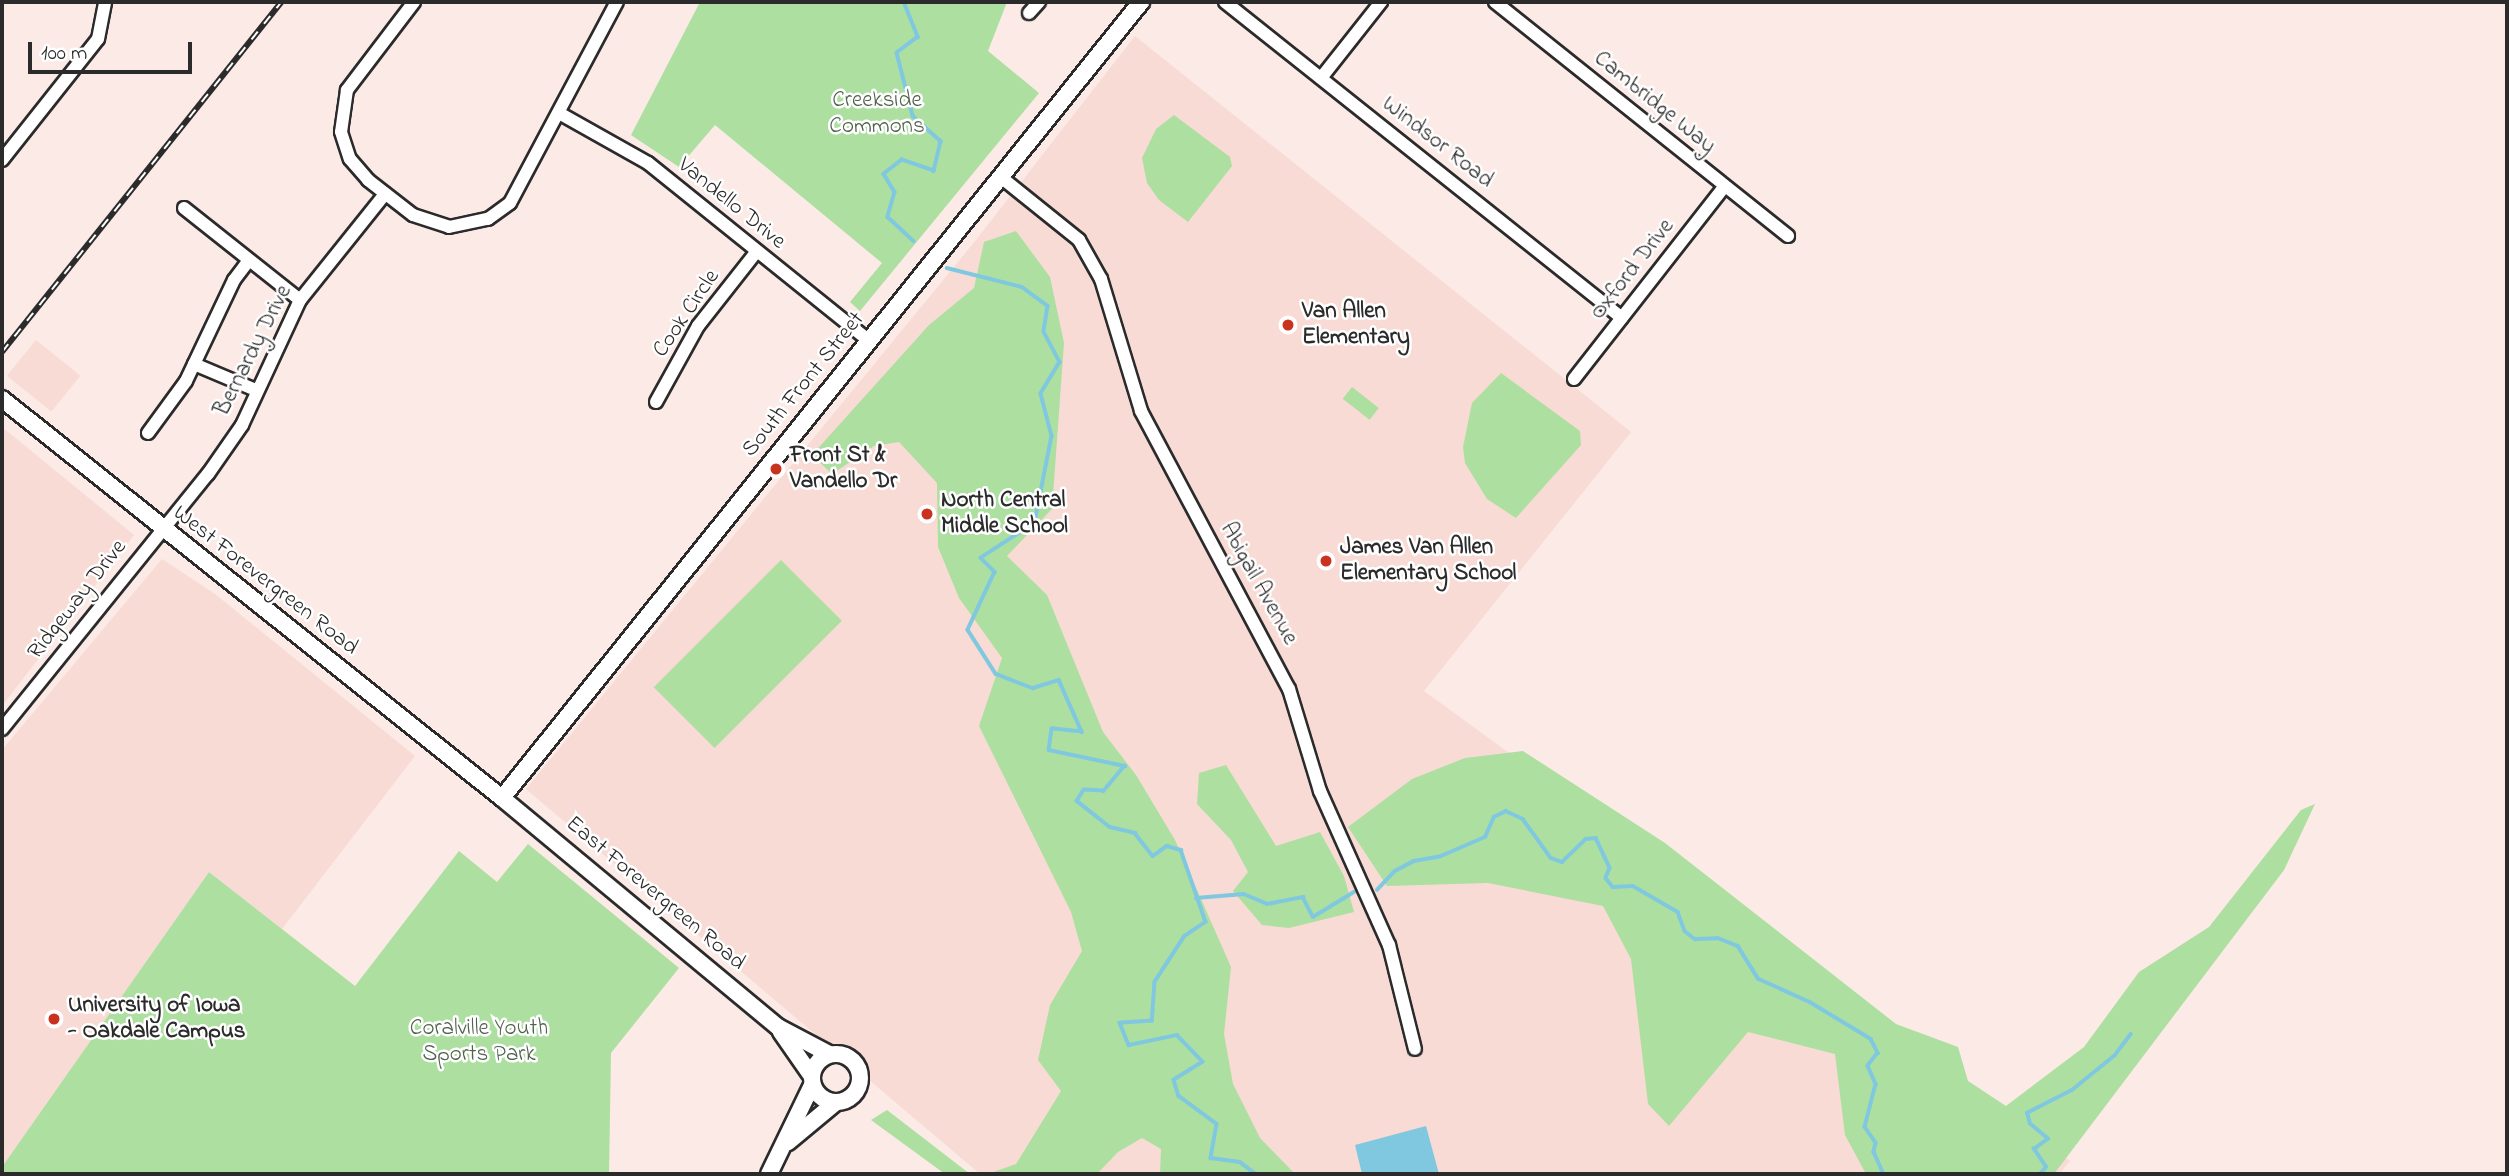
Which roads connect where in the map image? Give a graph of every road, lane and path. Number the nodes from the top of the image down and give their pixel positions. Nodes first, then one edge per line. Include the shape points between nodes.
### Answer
1 (106, 2) edge
2 (415, 2) edge
3 (617, 2) edge
4 (1039, 2) edge
5 (1141, 2) edge
6 (1225, 2) edge
7 (1381, 2) edge
8 (1495, 2) edge
9 (1029, 13) dead end
10 (1321, 78) junction
11 (559, 113) junction
12 (2, 160) edge
13 (1002, 178) junction
14 (1725, 186) junction
15 (386, 194) junction
16 (184, 208) dead end
17 (1788, 236) dead end
18 (757, 251) junction
19 (249, 260) junction
20 (300, 300) junction
21 (1622, 318) junction
22 (869, 340) junction
23 (194, 364) junction
24 (1574, 379) dead end
25 (256, 390) junction
26 (2, 399) edge
27 (656, 402) dead end
28 (148, 433) dead end
29 (161, 529) junction
30 (2, 729) edge
31 (502, 798) junction
32 (778, 1027) junction
33 (1415, 1049) dead end
34 (830, 1054) junction
35 (812, 1080) junction
36 (835, 1103) junction
37 (780, 1148) junction
38 (769, 1174) edge

1 - 12 street via 98,39
2 - 15 street via 353,79 342,104 341,132 350,159
3 - 11 street
4 - 9 street
5 - 13 street, South Front Street
6 - 10 street, Windsor Road
7 - 10 street
8 - 14 street, Cambridge Way
10 - 21 street, Windsor Road
11 - 15 street via 518,191 488,219 461,227 436,225 413,215
11 - 18 street, Vandello Drive via 648,163
13 - 22 street, South Front Street
13 - 33 street, Abigail Avenue via 1079,240 1101,279 1141,411 1289,689 1320,791 1389,945
14 - 17 street, Cambridge Way
14 - 21 street, Oxford Drive
15 - 20 street, Bernardy Drive
16 - 19 street
18 - 22 street, Vandello Drive
18 - 27 street, Cook Circle via 698,326
19 - 20 street
19 - 23 street via 234,280
20 - 25 street, Bernardy Drive
21 - 24 street, Oxford Drive
22 - 31 street, South Front Street
23 - 25 street
23 - 28 street
25 - 29 street, Bernardy Drive via 242,425
26 - 29 street, West Forevergreen Road
29 - 30 street, Ridgeway Drive
29 - 31 street, West Forevergreen Road
31 - 32 street, East Forevergreen Road
32 - 34 street, East Forevergreen Road
32 - 35 street, East Forevergreen Road
34 - 35 street via 817,1062
34 - 36 street via 845,1055 859,1072 857,1091
35 - 36 street via 821,1098
35 - 37 street
36 - 37 street
37 - 38 street

